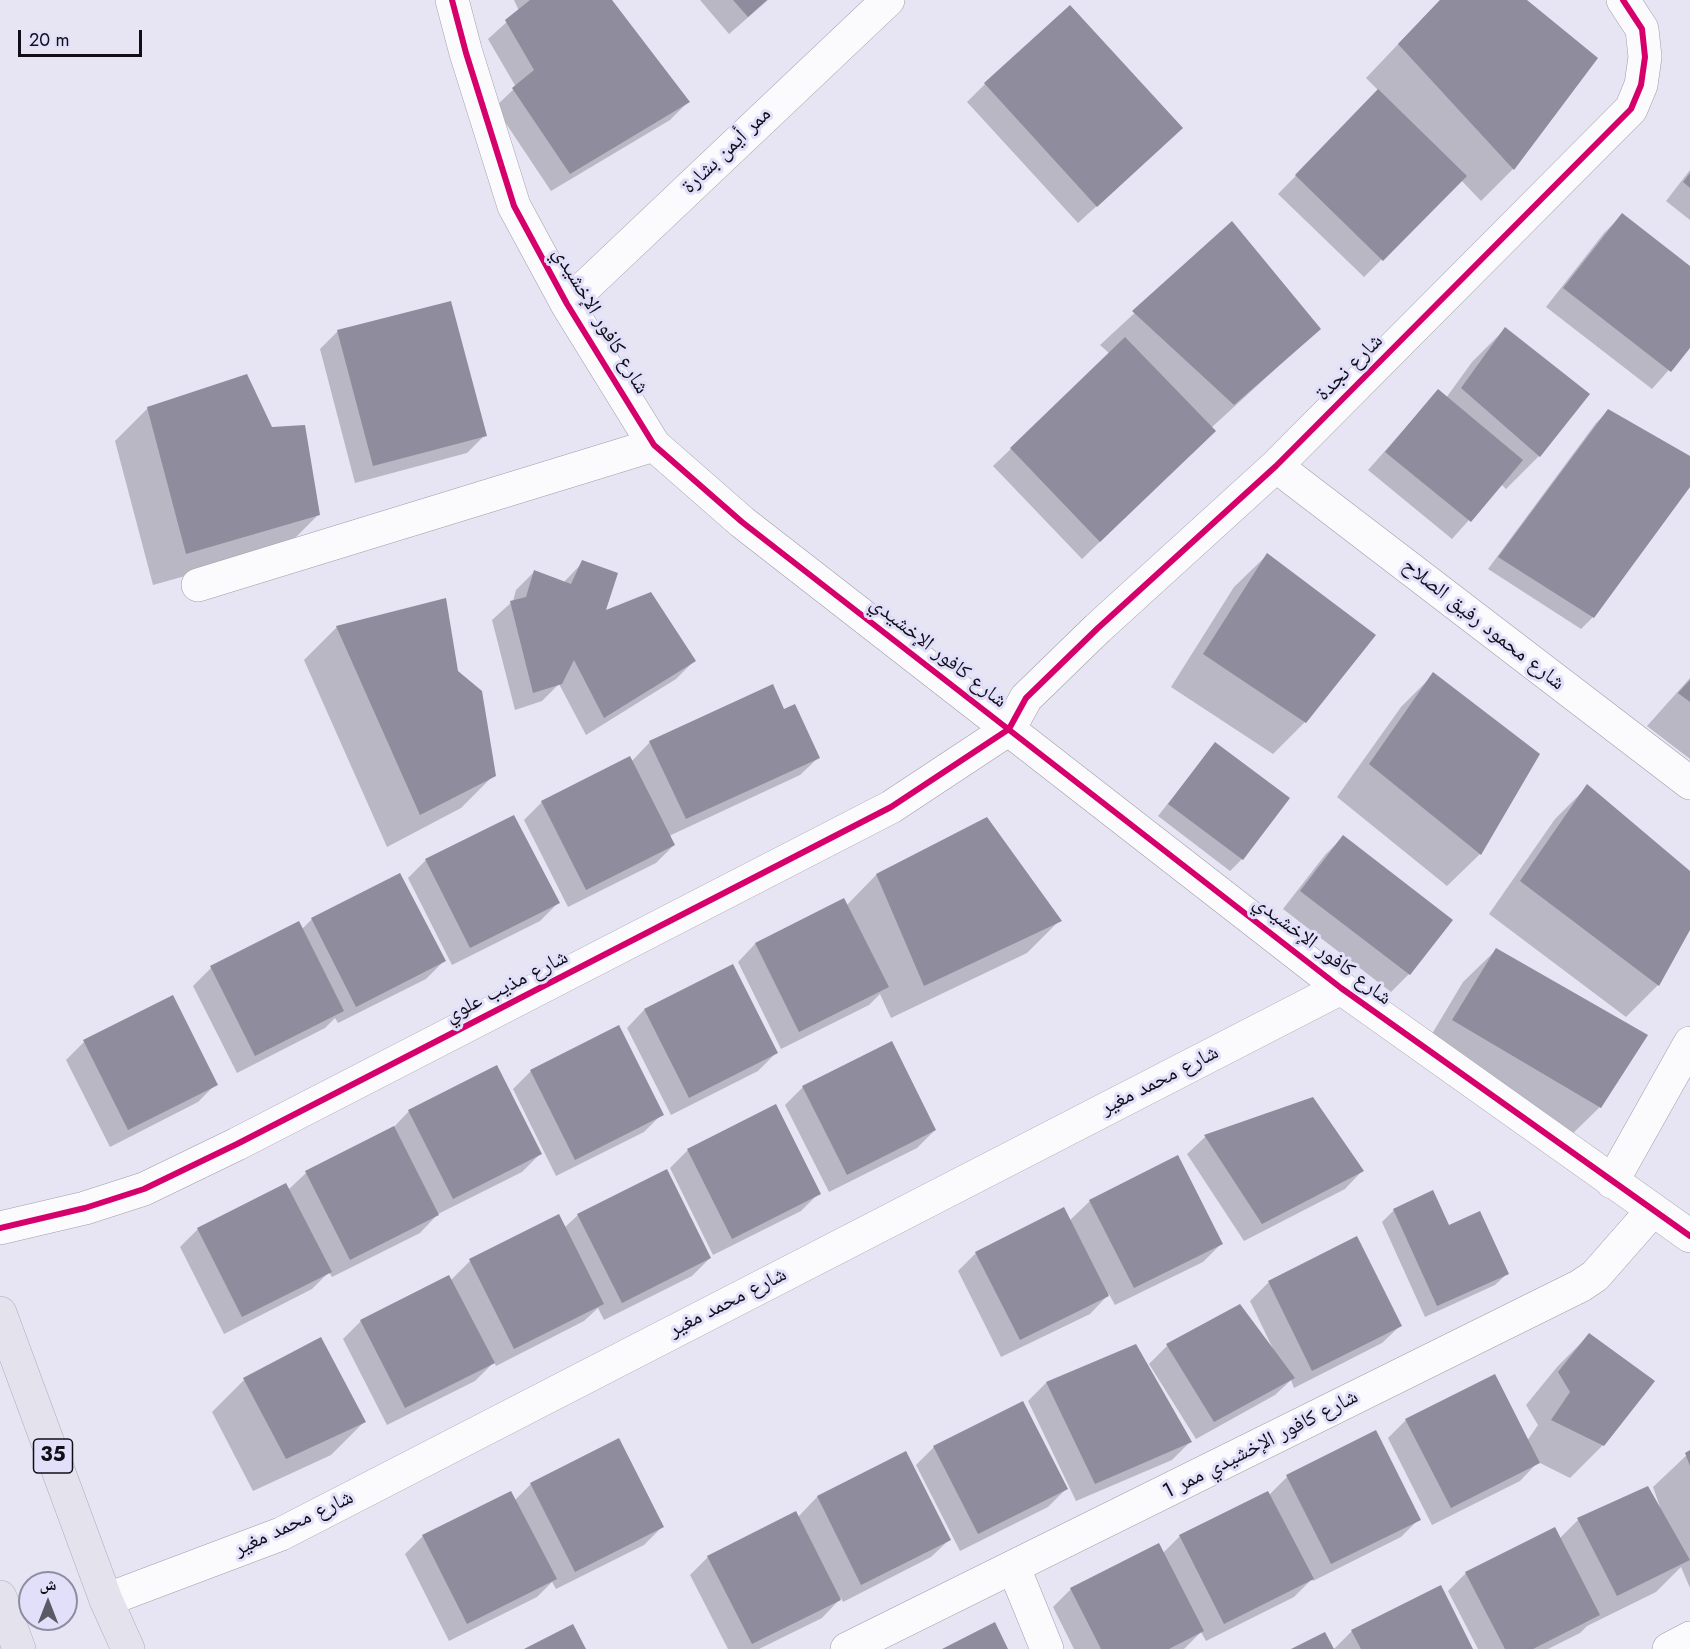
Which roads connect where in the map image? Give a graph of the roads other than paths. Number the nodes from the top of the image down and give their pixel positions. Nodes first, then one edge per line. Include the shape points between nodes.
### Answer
1 (452, 0) edge
2 (888, 0) edge
3 (1623, 0) edge
4 (567, 303) junction
5 (654, 445) junction
6 (1276, 466) junction
7 (198, 585) dead end
8 (1009, 729) junction
9 (1690, 783) edge
10 (1341, 988) junction
11 (1690, 1043) edge
12 (1612, 1182) junction
13 (1652, 1211) junction
14 (0, 1228) edge
15 (1690, 1236) edge
16 (0, 1312) edge
17 (1014, 1568) junction
18 (0, 1597) edge
19 (106, 1600) junction
20 (1690, 1638) edge
21 (20, 1649) edge
22 (128, 1649) edge
23 (847, 1649) edge
24 (1047, 1649) edge
25 (1669, 1649) edge

1 - 4 street, شارع كافور الإخشيدي via 514,206
2 - 4 street, ممر أيمن بشارة
3 - 6 street, شارع نجدة via 1642,28 1645,57 1641,85 1630,109
4 - 5 street, شارع كافور الإخشيدي
5 - 7 street
5 - 8 street, شارع كافور الإخشيدي via 742,522
6 - 8 street, شارع نجدة via 1026,698
6 - 9 street, شارع محمود رفيق الصلاح
8 - 10 street, شارع كافور الإخشيدي
8 - 14 street, شارع مذيب علوي via 891,807 237,1144 144,1189
10 - 12 street, شارع كافور الإخشيدي
10 - 19 street, شارع محمد مغير via 280,1534
11 - 12 street
12 - 13 street, شارع كافور الإخشيدي
13 - 15 street, شارع كافور الإخشيدي
13 - 17 street, شارع كافور الإخشيدي ممر 1 via 1594,1276 1580,1286
16 - 19 highway, 35
17 - 23 street, شارع كافور الإخشيدي ممر 1
17 - 24 street
18 - 21 highway
19 - 22 highway, 35
20 - 25 street

